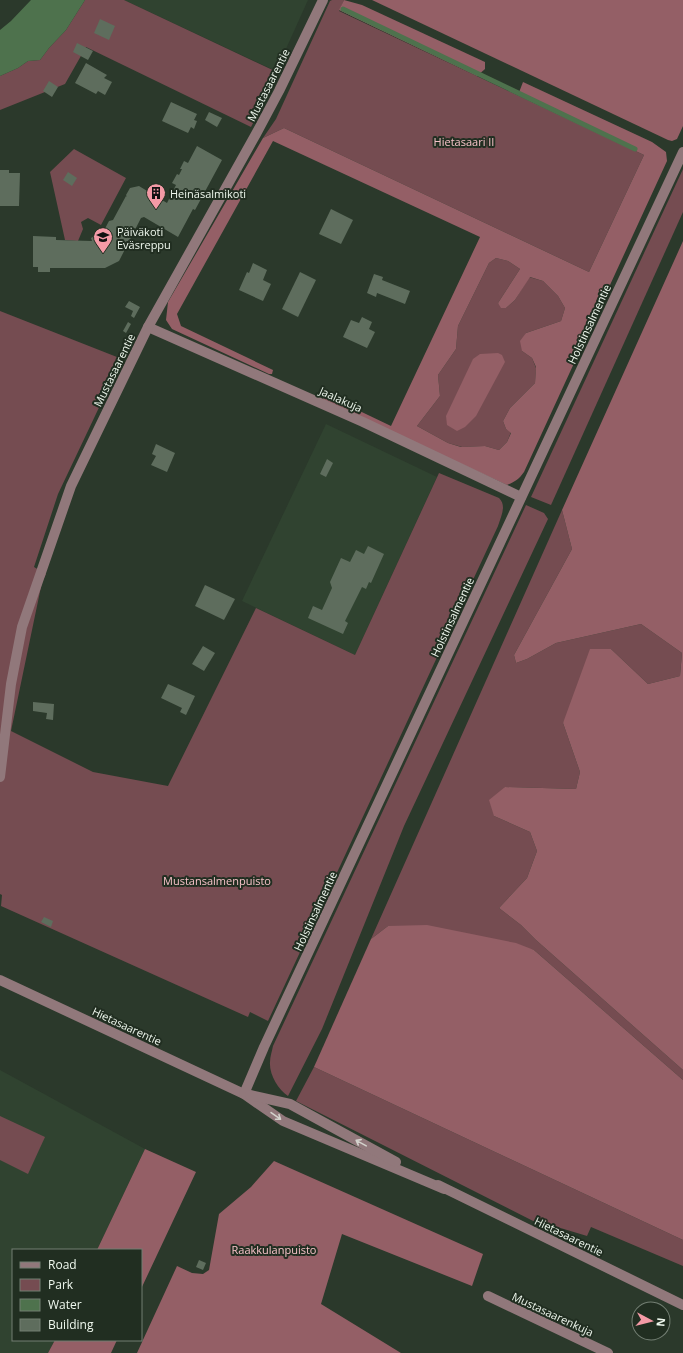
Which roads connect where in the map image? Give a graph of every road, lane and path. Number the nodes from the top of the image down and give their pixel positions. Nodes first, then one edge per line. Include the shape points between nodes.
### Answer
1 (323, 0) edge
2 (683, 152) edge
3 (148, 327) junction
4 (521, 497) junction
5 (0, 777) edge
6 (0, 980) edge
7 (244, 1094) junction
8 (444, 1189) junction
9 (488, 1296) dead end
10 (683, 1306) edge
11 (608, 1353) edge

1 - 3 street, Mustasaarentie via 256,134
2 - 4 street, Holstinsalmentie
3 - 4 street, Jaalakuja via 363,422
3 - 5 street, Mustasaarentie via 71,486 22,627 11,684
4 - 7 street, Holstinsalmentie
6 - 7 street, Hietasaarentie
7 -> 8 street, Hietasaarentie via 282,1121
8 -> 7 street, Hietasaarentie via 290,1104
8 - 10 street, Hietasaarentie
9 - 11 street, Mustasaarenkuja

